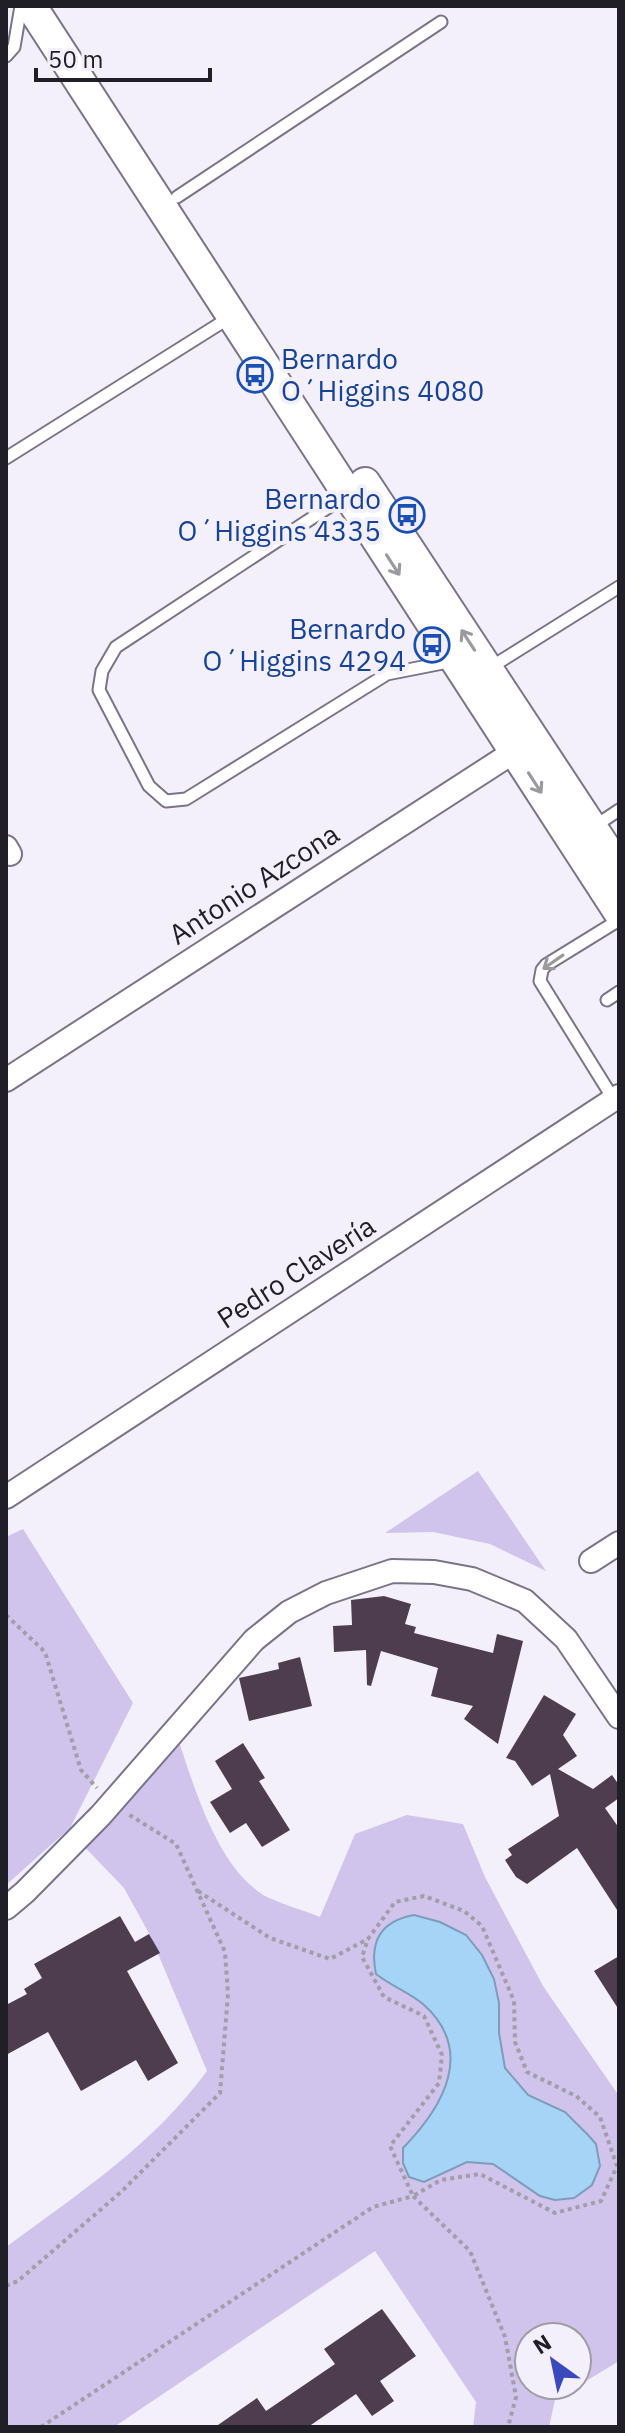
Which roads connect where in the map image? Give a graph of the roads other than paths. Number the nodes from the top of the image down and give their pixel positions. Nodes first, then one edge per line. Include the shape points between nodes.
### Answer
1 (21, 6) edge
2 (31, 6) edge
3 (54, 6) edge
4 (441, 22) dead end
5 (6, 56) edge
6 (169, 202) junction
7 (232, 316) junction
8 (335, 456) junction
9 (6, 458) edge
10 (348, 494) junction
11 (619, 587) edge
12 (471, 671) junction
13 (524, 746) junction
14 (619, 810) edge
15 (582, 834) junction
16 (619, 869) edge
17 (619, 912) edge
18 (619, 920) edge
19 (619, 992) edge
20 (607, 1000) dead end
21 (578, 1019) dead end
22 (566, 1026) junction
23 (599, 1051) dead end
24 (587, 1058) junction
25 (6, 1080) edge
26 (617, 1098) edge
27 (6, 1497) edge
28 (619, 1543) edge
29 (591, 1561) dead end
30 (619, 1717) edge
31 (6, 1908) edge

1 - 5 lane via 14,47
2 - 6 main road
3 - 6 main road
4 - 6 lane
6 - 7 main road
6 - 8 main road
7 - 8 main road
7 - 9 lane
8 - 10 main road
12 -> 8 main road
10 -> 12 main road
10 - 12 lane via 116,647 102,671 99,690 149,786 166,801 186,799 387,674
11 - 12 lane
12 - 13 main road
13 - 15 main road
13 - 25 street, Antonio Azcona
14 - 15 lane
15 - 16 main road
15 - 17 main road
18 -> 22 lane via 542,970 541,988
19 - 20 lane
21 - 22 lane
22 - 24 lane
23 - 24 lane
24 - 26 lane
26 - 27 street, Pedro Clavería
28 - 29 street
30 - 31 street via 566,1639 525,1601 472,1579 392,1571 314,1599 254,1640 111,1803

